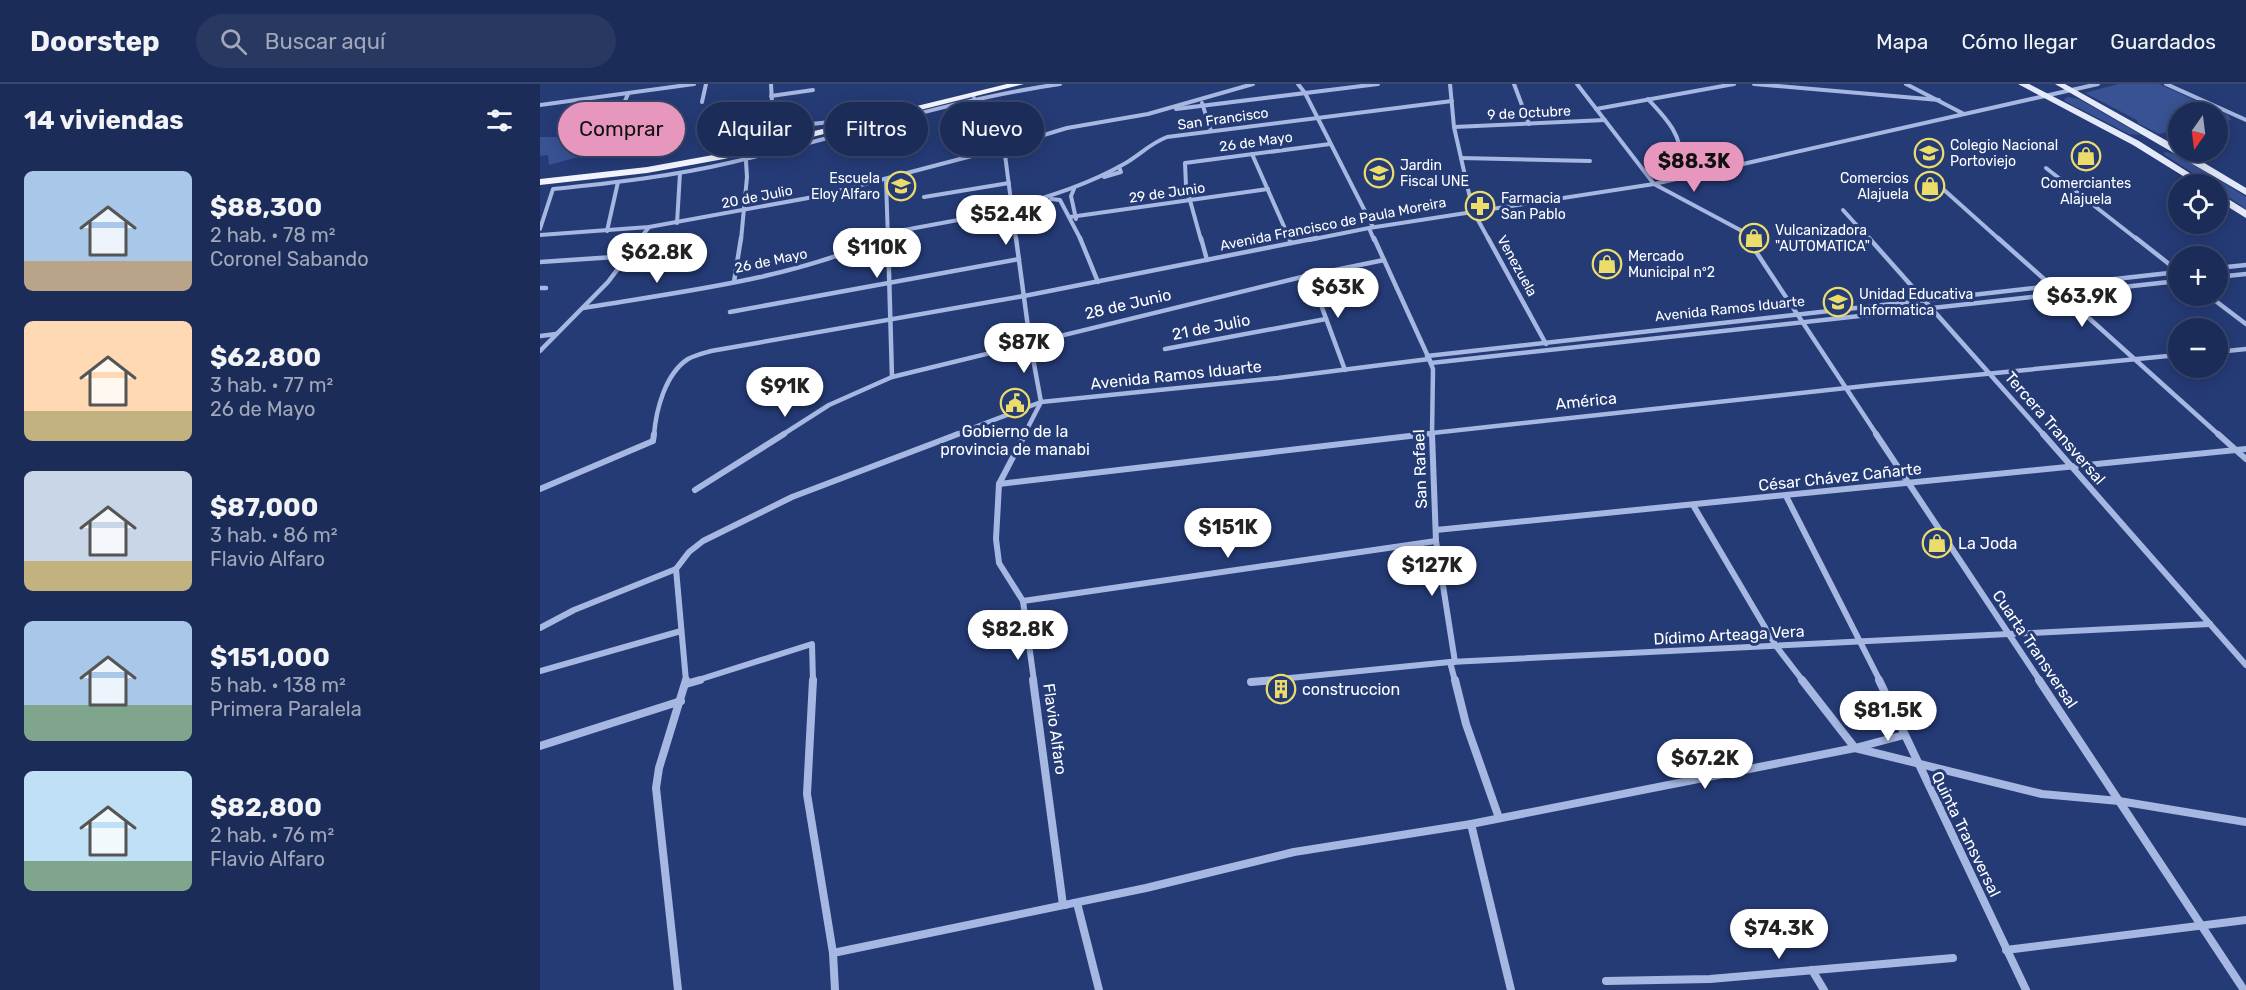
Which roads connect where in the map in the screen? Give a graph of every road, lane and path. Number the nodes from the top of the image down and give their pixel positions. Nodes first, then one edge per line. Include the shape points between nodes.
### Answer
1 (660, 84) edge
2 (694, 84) edge
3 (706, 84) edge
4 (771, 84) edge
5 (1019, 84) edge
6 (1060, 84) edge
7 (1253, 84) edge
8 (1298, 84) edge
9 (1378, 84) edge
10 (1450, 84) edge
11 (1514, 84) edge
12 (1577, 84) edge
13 (1699, 84) edge
14 (1734, 84) edge
15 (1754, 84) edge
16 (1906, 84) edge
17 (2022, 84) edge
18 (2059, 84) edge
19 (2098, 84) edge
20 (2166, 84) edge
21 (1707, 88) junction
22 (663, 89) junction
23 (813, 90) dead end
24 (2070, 90) junction
25 (1305, 93) junction
26 (628, 94) junction
27 (771, 96) junction
28 (2045, 96) junction
29 (974, 97) junction
30 (1200, 99) junction
31 (1648, 99) junction
32 (1939, 100) junction
33 (1452, 101) junction
34 (624, 102) edge
35 (702, 102) dead end
36 (772, 102) edge
37 (975, 102) edge
38 (540, 105) edge
39 (1203, 106) junction
40 (928, 107) edge
41 (1596, 108) junction
42 (1148, 114) junction
43 (1965, 114) junction
44 (1317, 117) junction
45 (2245, 119) edge
46 (1605, 120) junction
47 (1529, 124) junction
48 (1454, 127) junction
49 (1211, 131) junction
50 (1044, 135) edge
51 (813, 138) edge
52 (1330, 144) junction
53 (2168, 145) edge
54 (1252, 154) junction
55 (740, 156) edge
56 (742, 156) edge
57 (746, 156) edge
58 (973, 156) edge
59 (1005, 156) edge
60 (1461, 158) junction
61 (1590, 161) dead end
62 (2197, 162) edge
63 (2046, 168) dead end
64 (680, 173) junction
65 (2186, 174) edge
66 (1693, 175) junction
67 (886, 180) junction
68 (540, 182) edge
69 (618, 182) junction
70 (1009, 183) junction
71 (1654, 184) junction
72 (1074, 189) junction
73 (1268, 189) junction
74 (1943, 189) dead end
75 (2246, 192) edge
76 (924, 197) dead end
77 (1190, 201) junction
78 (2228, 202) edge
79 (1012, 209) junction
80 (1843, 210) dead end
81 (744, 211) junction
82 (1473, 211) junction
83 (2246, 214) edge
84 (1073, 217) junction
85 (677, 223) junction
86 (649, 227) junction
87 (1371, 228) junction
88 (540, 229) edge
89 (607, 231) junction
90 (540, 235) edge
91 (888, 235) junction
92 (1291, 243) junction
93 (629, 255) junction
94 (1019, 259) junction
95 (1207, 260) junction
96 (1384, 261) junction
97 (540, 262) edge
98 (2168, 263) edge
99 (2246, 264) edge
100 (2228, 266) edge
101 (2168, 272) edge
102 (2246, 274) edge
103 (1310, 275) junction
104 (2228, 276) edge
105 (734, 282) junction
106 (1098, 282) junction
107 (2168, 282) edge
108 (889, 283) junction
109 (2052, 286) junction
110 (2062, 294) junction
111 (1024, 297) junction
112 (1926, 300) junction
113 (2222, 306) edge
114 (584, 308) junction
115 (1935, 309) junction
116 (730, 312) dead end
117 (1797, 314) junction
118 (1326, 320) junction
119 (890, 321) junction
120 (1803, 323) junction
121 (2246, 324) edge
122 (557, 334) junction
123 (540, 336) edge
124 (1030, 342) junction
125 (1545, 342) junction
126 (1166, 349) dead end
127 (2246, 349) edge
128 (540, 351) edge
129 (1550, 351) junction
130 (2228, 351) edge
131 (2168, 356) edge
132 (1429, 359) junction
133 (2135, 359) junction
134 (1345, 370) junction
135 (1990, 373) junction
136 (892, 377) junction
137 (1845, 386) junction
138 (1041, 402) junction
139 (1432, 432) junction
140 (2246, 449) edge
141 (2236, 450) junction
142 (2246, 459) edge
143 (2071, 468) junction
144 (999, 484) junction
145 (1910, 484) junction
146 (540, 489) edge
147 (695, 490) dead end
148 (1786, 496) junction
149 (1693, 505) junction
150 (1436, 530) junction
151 (1436, 541) junction
152 (676, 568) junction
153 (1023, 601) junction
154 (2210, 624) junction
155 (540, 627) edge
156 (681, 632) junction
157 (2009, 634) junction
158 (1861, 642) junction
159 (1776, 646) junction
160 (1452, 662) junction
161 (2246, 665) edge
162 (540, 671) edge
163 (1251, 682) dead end
164 (686, 684) junction
165 (681, 700) junction
166 (1904, 735) junction
167 (540, 746) edge
168 (1855, 748) junction
169 (1916, 761) junction
170 (2119, 801) junction
171 (1499, 818) junction
172 (2246, 822) edge
173 (1471, 824) junction
174 (1077, 903) junction
175 (1063, 905) junction
176 (2246, 920) edge
177 (2201, 925) junction
178 (2006, 950) junction
179 (833, 953) junction
180 (1953, 958) dead end
181 (1812, 970) junction
182 (1606, 981) dead end
183 (678, 990) edge
184 (835, 990) edge
185 (1099, 990) edge
186 (1511, 990) edge
187 (1824, 990) edge
188 (2026, 990) edge
189 (2244, 990) edge

1 - 22 street
2 - 22 street
3 - 35 street
4 - 27 street
5 - 29 highway
6 - 29 street
7 - 30 street, 20 de Julio
8 - 25 street, San Rafael
9 - 25 street
10 - 33 street, Venezuela
11 - 47 street
12 - 41 street
13 - 21 street
14 - 21 street
15 - 32 street
16 - 32 street
17 - 28 main road
18 - 24 main road
19 - 24 street, Avenida Francisco de Paula Moreira
20 - 45 street
21 - 31 street
22 - 26 street
23 - 27 street
24 - 28 street, Avenida Francisco de Paula Moreira
24 - 53 main road
25 - 39 street
25 - 44 street, San Rafael
26 - 34 street
26 - 38 street
27 - 36 street
28 - 43 street, Avenida Francisco de Paula Moreira
28 - 65 main road
29 - 37 street
29 - 40 highway
29 - 51 street
30 - 39 street
30 - 42 street, 20 de Julio
31 - 41 street
31 - 66 street via 1681,145 1679,164
32 - 43 street
33 - 44 street, San Francisco
33 - 48 street, Venezuela
39 - 42 street
39 - 49 street
41 - 46 street
42 - 50 street, 20 de Julio
43 - 66 street, Avenida Francisco de Paula Moreira
44 - 49 street, San Francisco
44 - 52 street, San Rafael
46 - 47 street, 9 de Octubre
46 - 71 street
47 - 48 street, 9 de Octubre
48 - 60 street, Venezuela
49 - 72 street, San Francisco via 1158,140 1119,167 1121,172
52 - 54 street, 26 de Mayo
52 - 87 street, San Rafael
54 - 73 street
54 - 77 street, 26 de Mayo via 1185,163
55 - 68 highway
56 - 64 street
57 - 81 street
58 - 67 street, 20 de Julio
59 - 70 street
60 - 61 street
60 - 82 street, Venezuela
62 - 75 main road
63 - 98 street
64 - 69 street
64 - 85 street
66 - 71 street, Avenida Francisco de Paula Moreira
67 - 81 street, 20 de Julio
67 - 91 street
69 - 88 street via 553,189
69 - 89 street
70 - 76 street
70 - 79 street
71 - 82 street, Avenida Francisco de Paula Moreira
71 - 117 street, Cuarta Transversal via 1742,231
72 - 79 street
72 - 84 street
73 - 77 street, 29 de Junio
73 - 92 street
74 - 109 street
77 - 84 street, 29 de Junio
77 - 95 street
78 - 83 main road
79 - 84 street via 1057,199
79 - 91 street, 26 de Mayo
79 - 94 street
80 - 112 street, Tercera Transversal
81 - 85 street, 20 de Julio
81 - 105 street
82 - 87 street, Avenida Francisco de Paula Moreira
82 - 125 street, Venezuela
84 - 106 street
85 - 86 street, 20 de Julio
86 - 89 street, 20 de Julio
86 - 93 street
87 - 92 street, Avenida Francisco de Paula Moreira
87 - 96 street, San Rafael
89 - 90 street, 20 de Julio
91 - 105 street, 26 de Mayo via 819,263
91 - 108 street
92 - 95 street, Avenida Francisco de Paula Moreira
93 - 97 street
93 - 114 street
94 - 108 street
94 - 111 street
95 - 106 street, Avenida Francisco de Paula Moreira
96 - 103 street, 28 de Junio
96 - 132 street, San Rafael
99 - 100 street
101 - 109 street, Avenida Ramos Iduarte
102 - 104 street
103 - 118 street
103 - 124 street, 28 de Junio
105 - 114 street, 26 de Mayo
106 - 111 street, Avenida Francisco de Paula Moreira
107 - 110 street, Avenida Ramos Iduarte
108 - 116 street
108 - 119 street
109 - 110 street
109 - 112 street, Avenida Ramos Iduarte
110 - 115 street, Avenida Ramos Iduarte
110 - 133 street
111 - 119 street, Avenida Francisco de Paula Moreira
111 - 124 street
112 - 115 street, Tercera Transversal
112 - 117 street, Avenida Ramos Iduarte
113 - 121 street
114 - 122 street
115 - 120 street, Avenida Ramos Iduarte
115 - 135 street, Tercera Transversal
117 - 120 street, Cuarta Transversal
117 - 125 street, Avenida Ramos Iduarte
118 - 126 street, 21 de Julio
118 - 134 street
119 - 136 street
119 - 146 street, Avenida Francisco de Paula Moreira via 694,356 682,364 670,382 653,441
120 - 129 street, Avenida Ramos Iduarte
120 - 137 street, Cuarta Transversal
122 - 123 street
122 - 128 street
124 - 136 street, 28 de Junio
124 - 138 street
125 - 129 street, Venezuela
125 - 132 street, Avenida Ramos Iduarte
127 - 130 street
129 - 132 street, Avenida Ramos Iduarte
131 - 133 street, América
132 - 134 street, Avenida Ramos Iduarte
132 - 139 street, San Rafael via 1433,369
133 - 135 street, América
133 - 141 street
134 - 138 street, Avenida Ramos Iduarte
135 - 137 street, América
135 - 143 street, Tercera Transversal
136 - 147 street, 28 de Junio via 829,405
137 - 139 street, América
137 - 145 street, Cuarta Transversal
138 - 144 street, Flavio Alfaro
138 - 152 street, Avenida Ramos Iduarte via 792,497 703,541
139 - 144 street, América
139 - 150 street, San Rafael
140 - 141 street, César Chávez Cañarte
141 - 142 street
141 - 143 street, César Chávez Cañarte
143 - 145 street, César Chávez Cañarte
143 - 154 street, Tercera Transversal
144 - 153 street, Flavio Alfaro via 999,563
145 - 148 street, César Chávez Cañarte
145 - 157 street, Cuarta Transversal
148 - 149 street, César Chávez Cañarte
148 - 158 street, Quinta Transversal
149 - 150 street, César Chávez Cañarte
149 - 159 street
150 - 151 street, San Rafael
151 - 153 street
151 - 160 street, San Rafael
152 - 155 street
152 - 156 street
153 - 175 street, Flavio Alfaro
154 - 157 street, Dídimo Arteaga Vera
154 - 161 street, Tercera Transversal
156 - 162 street
156 - 164 street
157 - 158 street, Dídimo Arteaga Vera
157 - 170 street, Cuarta Transversal
158 - 159 street, Dídimo Arteaga Vera
158 - 166 street, Quinta Transversal
159 - 160 street, Dídimo Arteaga Vera
159 - 168 street
160 - 163 street, Dídimo Arteaga Vera
160 - 171 street, San Rafael via 1466,724
164 - 165 street
164 - 179 street via 812,644 807,794
165 - 167 street
165 - 183 street via 656,788
166 - 168 street
166 - 169 street, Quinta Transversal
168 - 169 street
168 - 171 street
169 - 170 street via 2042,794
169 - 178 street, Quinta Transversal
170 - 172 street
170 - 177 street, Cuarta Transversal
171 - 173 street
173 - 174 street via 1294,852
173 - 186 street
174 - 175 street
174 - 185 street
175 - 179 street
176 - 177 street
177 - 178 street
177 - 189 street, Cuarta Transversal
178 - 188 street, Quinta Transversal
179 - 184 street
180 - 181 street
181 - 182 street via 1710,979
181 - 187 street

